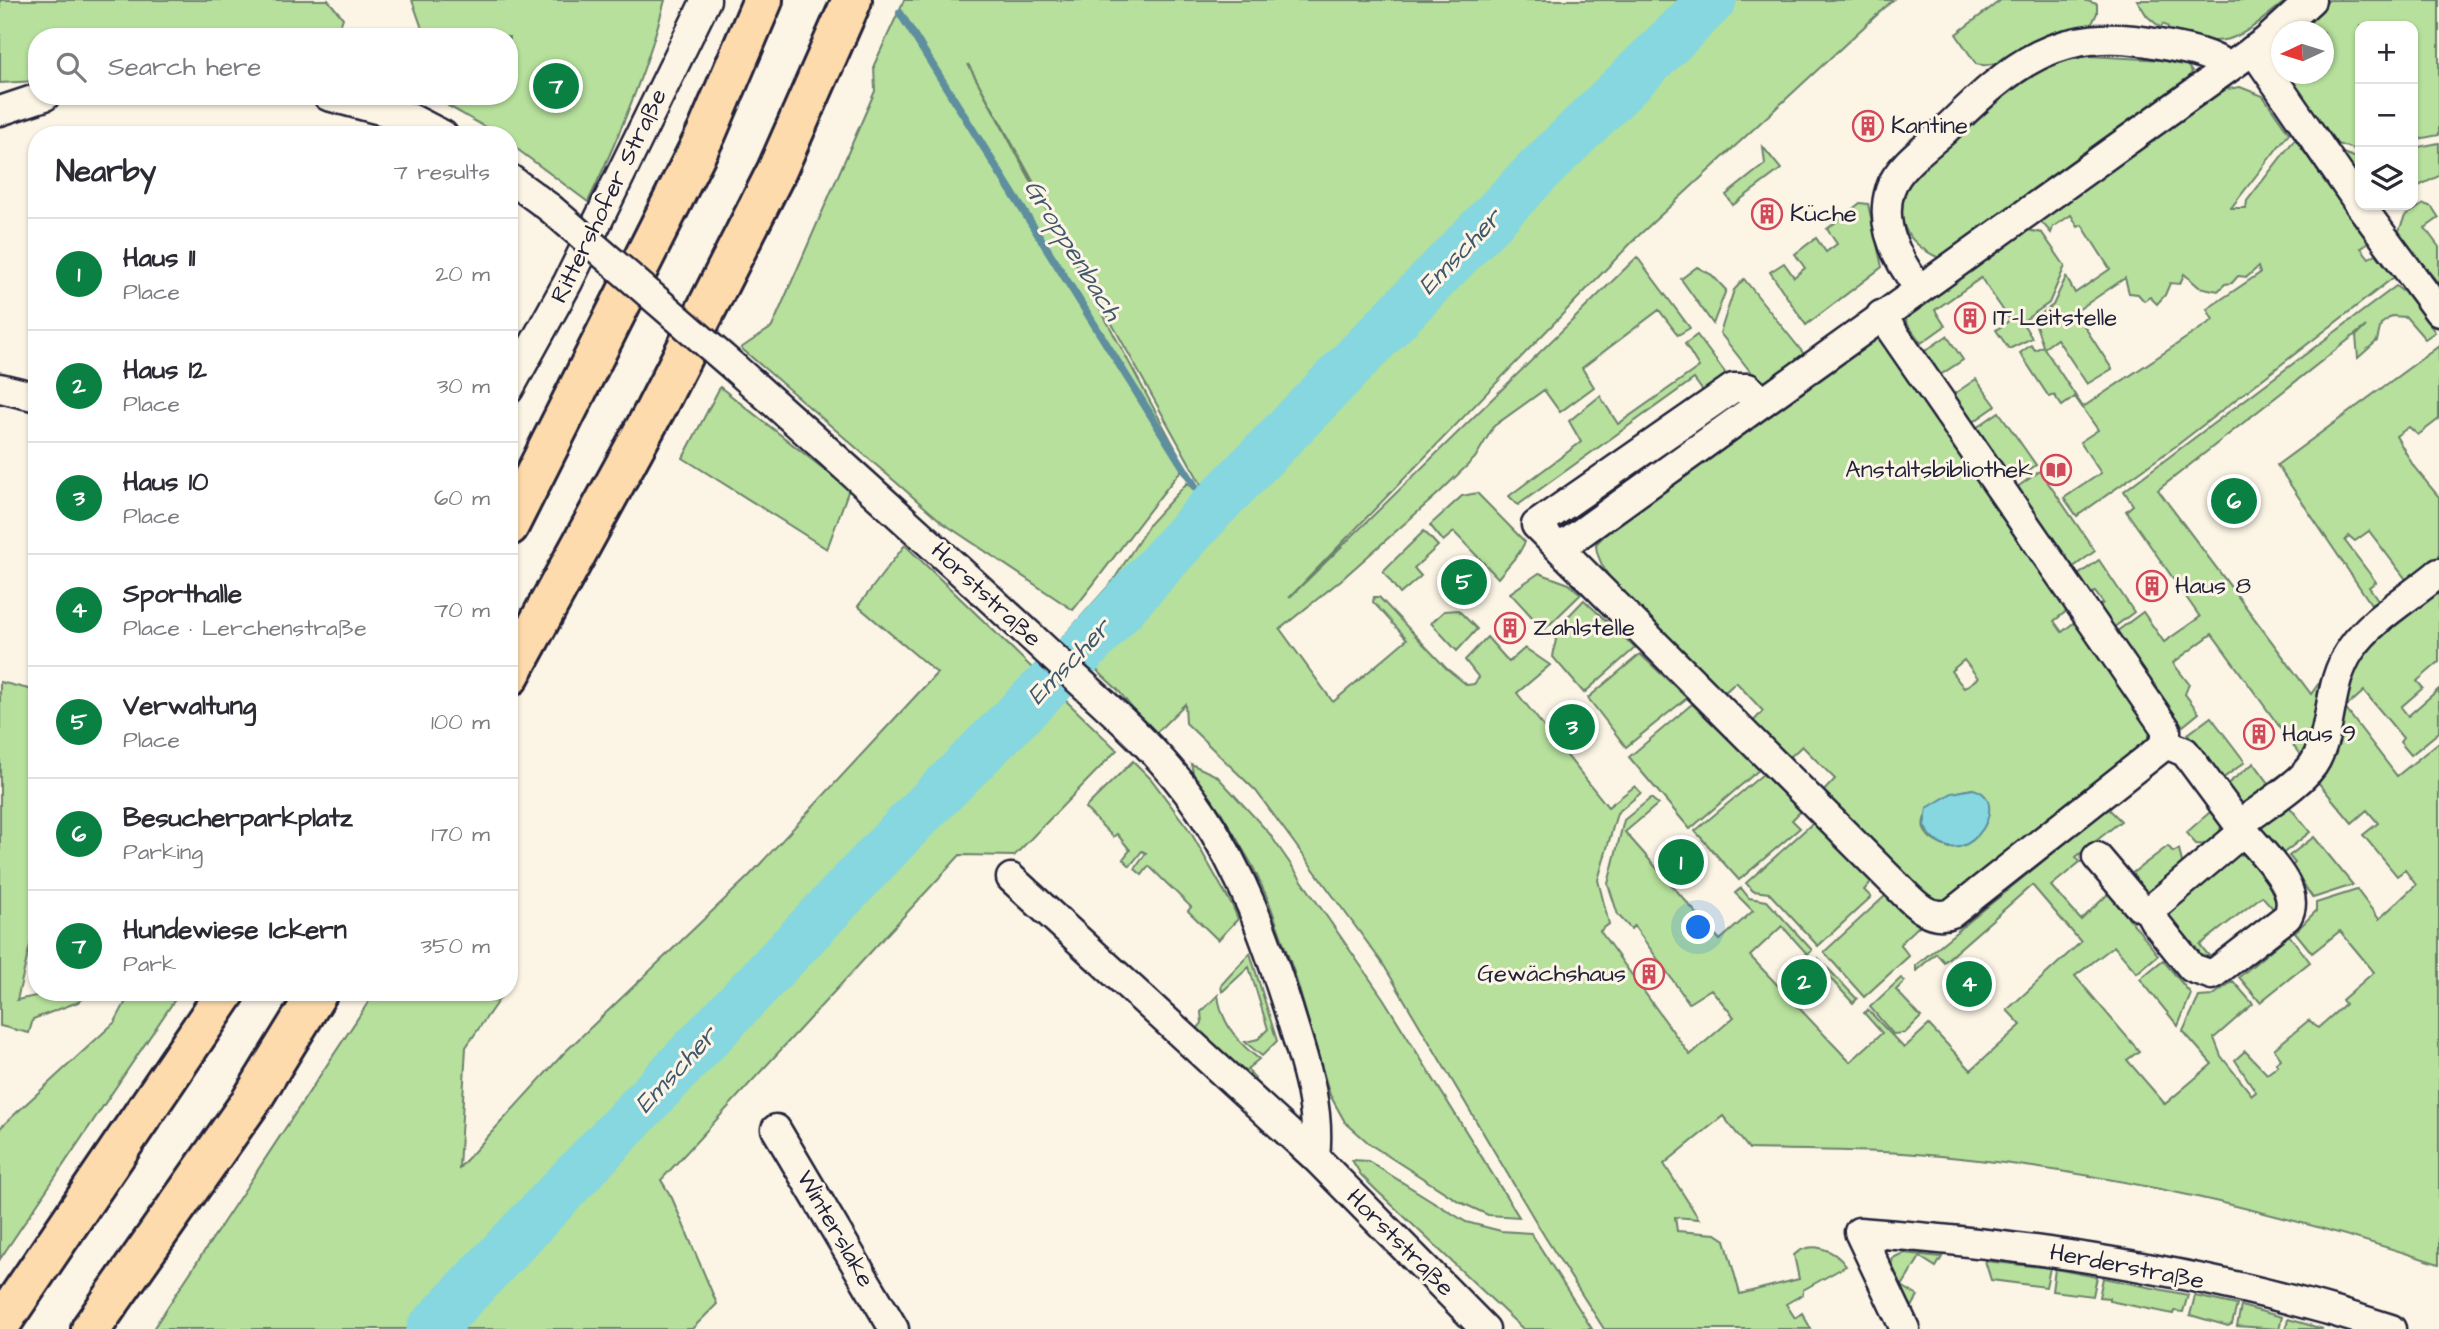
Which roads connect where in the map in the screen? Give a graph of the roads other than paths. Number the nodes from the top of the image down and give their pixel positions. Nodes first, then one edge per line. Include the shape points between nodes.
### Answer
1 (706, 0) edge
2 (763, 0) edge
3 (852, 0) edge
4 (2311, 0) edge
5 (2253, 50) junction
6 (2229, 67) junction
7 (28, 102) edge
8 (362, 105) edge
9 (0, 111) edge
10 (426, 126) edge
11 (518, 185) edge
12 (2355, 198) edge
13 (2364, 210) edge
14 (1919, 288) junction
15 (2439, 312) edge
16 (1881, 315) junction
17 (518, 373) edge
18 (0, 388) edge
19 (28, 395) edge
20 (518, 508) edge
21 (2439, 572) edge
22 (518, 661) edge
23 (2166, 744) junction
24 (2237, 822) junction
25 (2097, 857) dead end
26 (1011, 878) dead end
27 (2149, 911) junction
28 (220, 1001) edge
29 (312, 1001) edge
30 (776, 1129) dead end
31 (1315, 1157) junction
32 (0, 1325) edge
33 (91, 1329) edge
34 (894, 1329) edge
35 (1485, 1329) edge
36 (1905, 1329) edge
37 (2390, 1329) edge

1 - 17 street, Rittershofer Straße via 568,282
2 - 20 highway via 707,132
3 - 22 highway via 777,170 655,410
4 - 5 street
5 - 6 street
5 - 12 street
6 - 14 street
6 - 14 street via 2206,54 2129,37 2045,50 2011,70 1914,159 1891,187 1887,205 1890,237
7 - 9 street
8 - 10 street
11 - 31 street, Horststraße, bridge via 735,368 1167,766 1200,809 1247,894 1305,1062 1316,1114
13 - 15 street
14 - 16 street
16 - 23 street via 2166,729
16 - 23 street via 1560,548 1700,692 1929,914 1952,913
18 - 19 street
21 - 24 street via 2357,642 2334,681 2315,763
23 - 24 street via 2181,748
24 - 27 street
24 - 27 street via 2290,893 2287,917 2225,967 2206,974 2192,968
25 - 27 street via 2137,904
26 - 31 street, Horststraße
28 - 32 highway
29 - 33 highway via 251,1101
30 - 34 street, Winterslake
31 - 35 street, Horststraße
36 - 37 street, Herderstraße via 1858,1232 2109,1261 2263,1294

